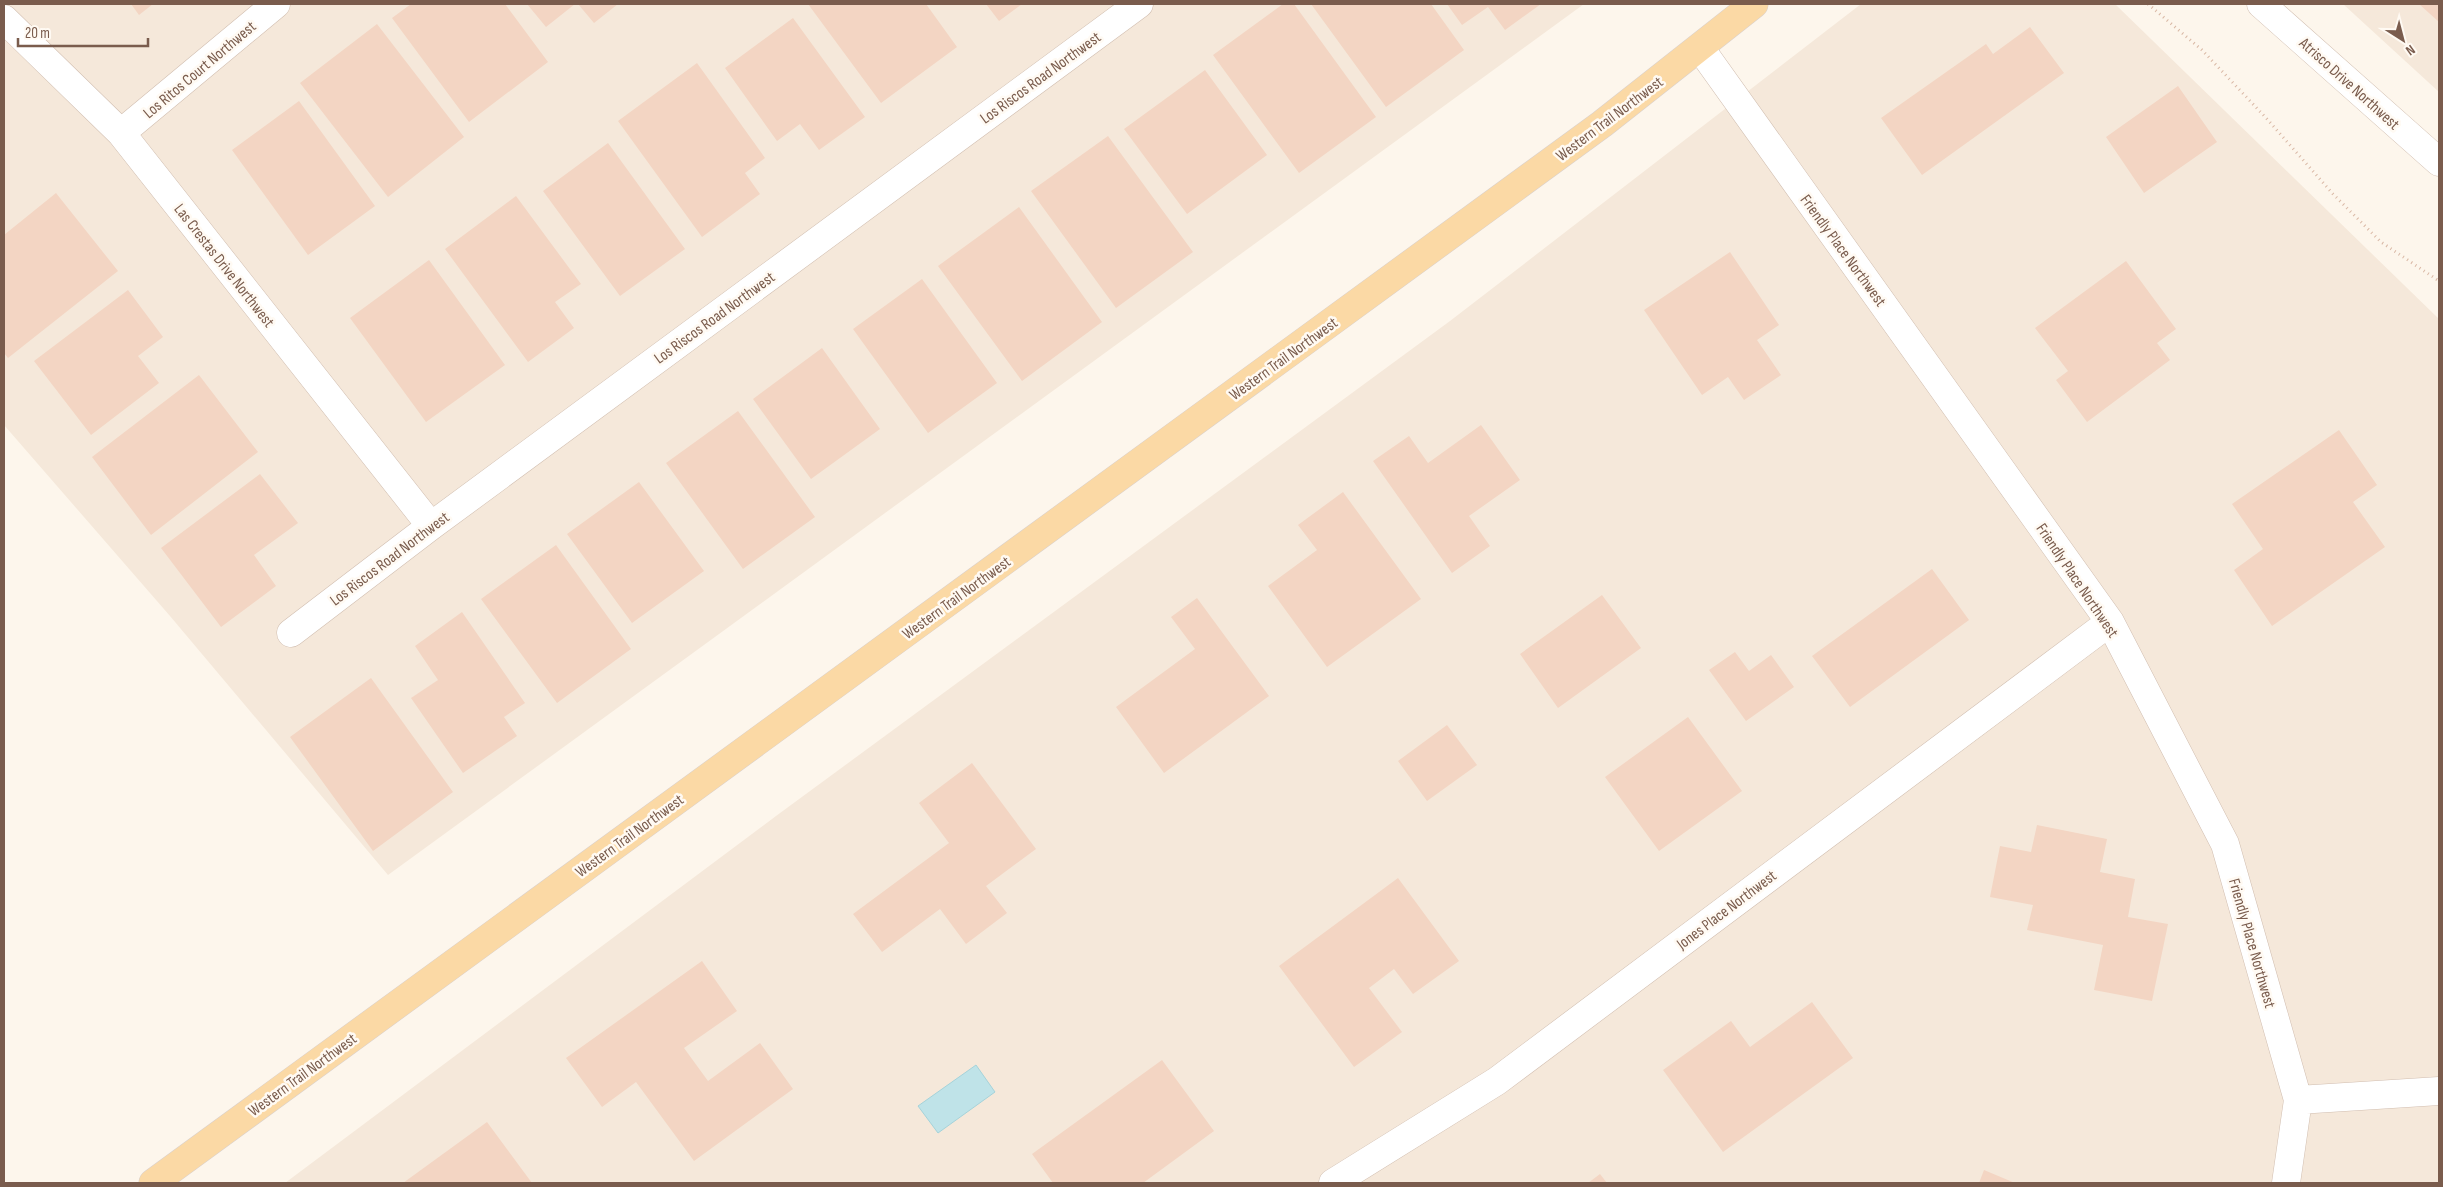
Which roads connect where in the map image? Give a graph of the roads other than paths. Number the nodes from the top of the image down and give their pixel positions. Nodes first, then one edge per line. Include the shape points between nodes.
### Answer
1 (276, 4) edge
2 (1139, 4) edge
3 (1754, 4) edge
4 (2261, 4) edge
5 (4, 18) edge
6 (1700, 48) junction
7 (121, 133) junction
8 (2439, 162) edge
9 (431, 526) junction
10 (2110, 622) junction
11 (291, 633) dead end
12 (2439, 1092) edge
13 (2298, 1100) junction
14 (153, 1183) edge
15 (1333, 1183) edge
16 (2286, 1183) edge

1 - 7 street, Los Ritos Court Northwest
2 - 9 street, Los Riscos Road Northwest
3 - 6 main road, Western Trail Northwest
4 - 8 street, Atrisco Drive Northwest
5 - 7 street, Las Crestas Drive Northwest
6 - 10 street, Friendly Place Northwest
6 - 14 main road, Western Trail Northwest via 1586,136
7 - 9 street, Las Crestas Drive Northwest
9 - 11 street, Los Riscos Road Northwest
10 - 13 street, Friendly Place Northwest via 2225,844
10 - 15 street, Jones Place Northwest via 1497,1081
12 - 13 street
13 - 16 street, Friendly Place Northwest

